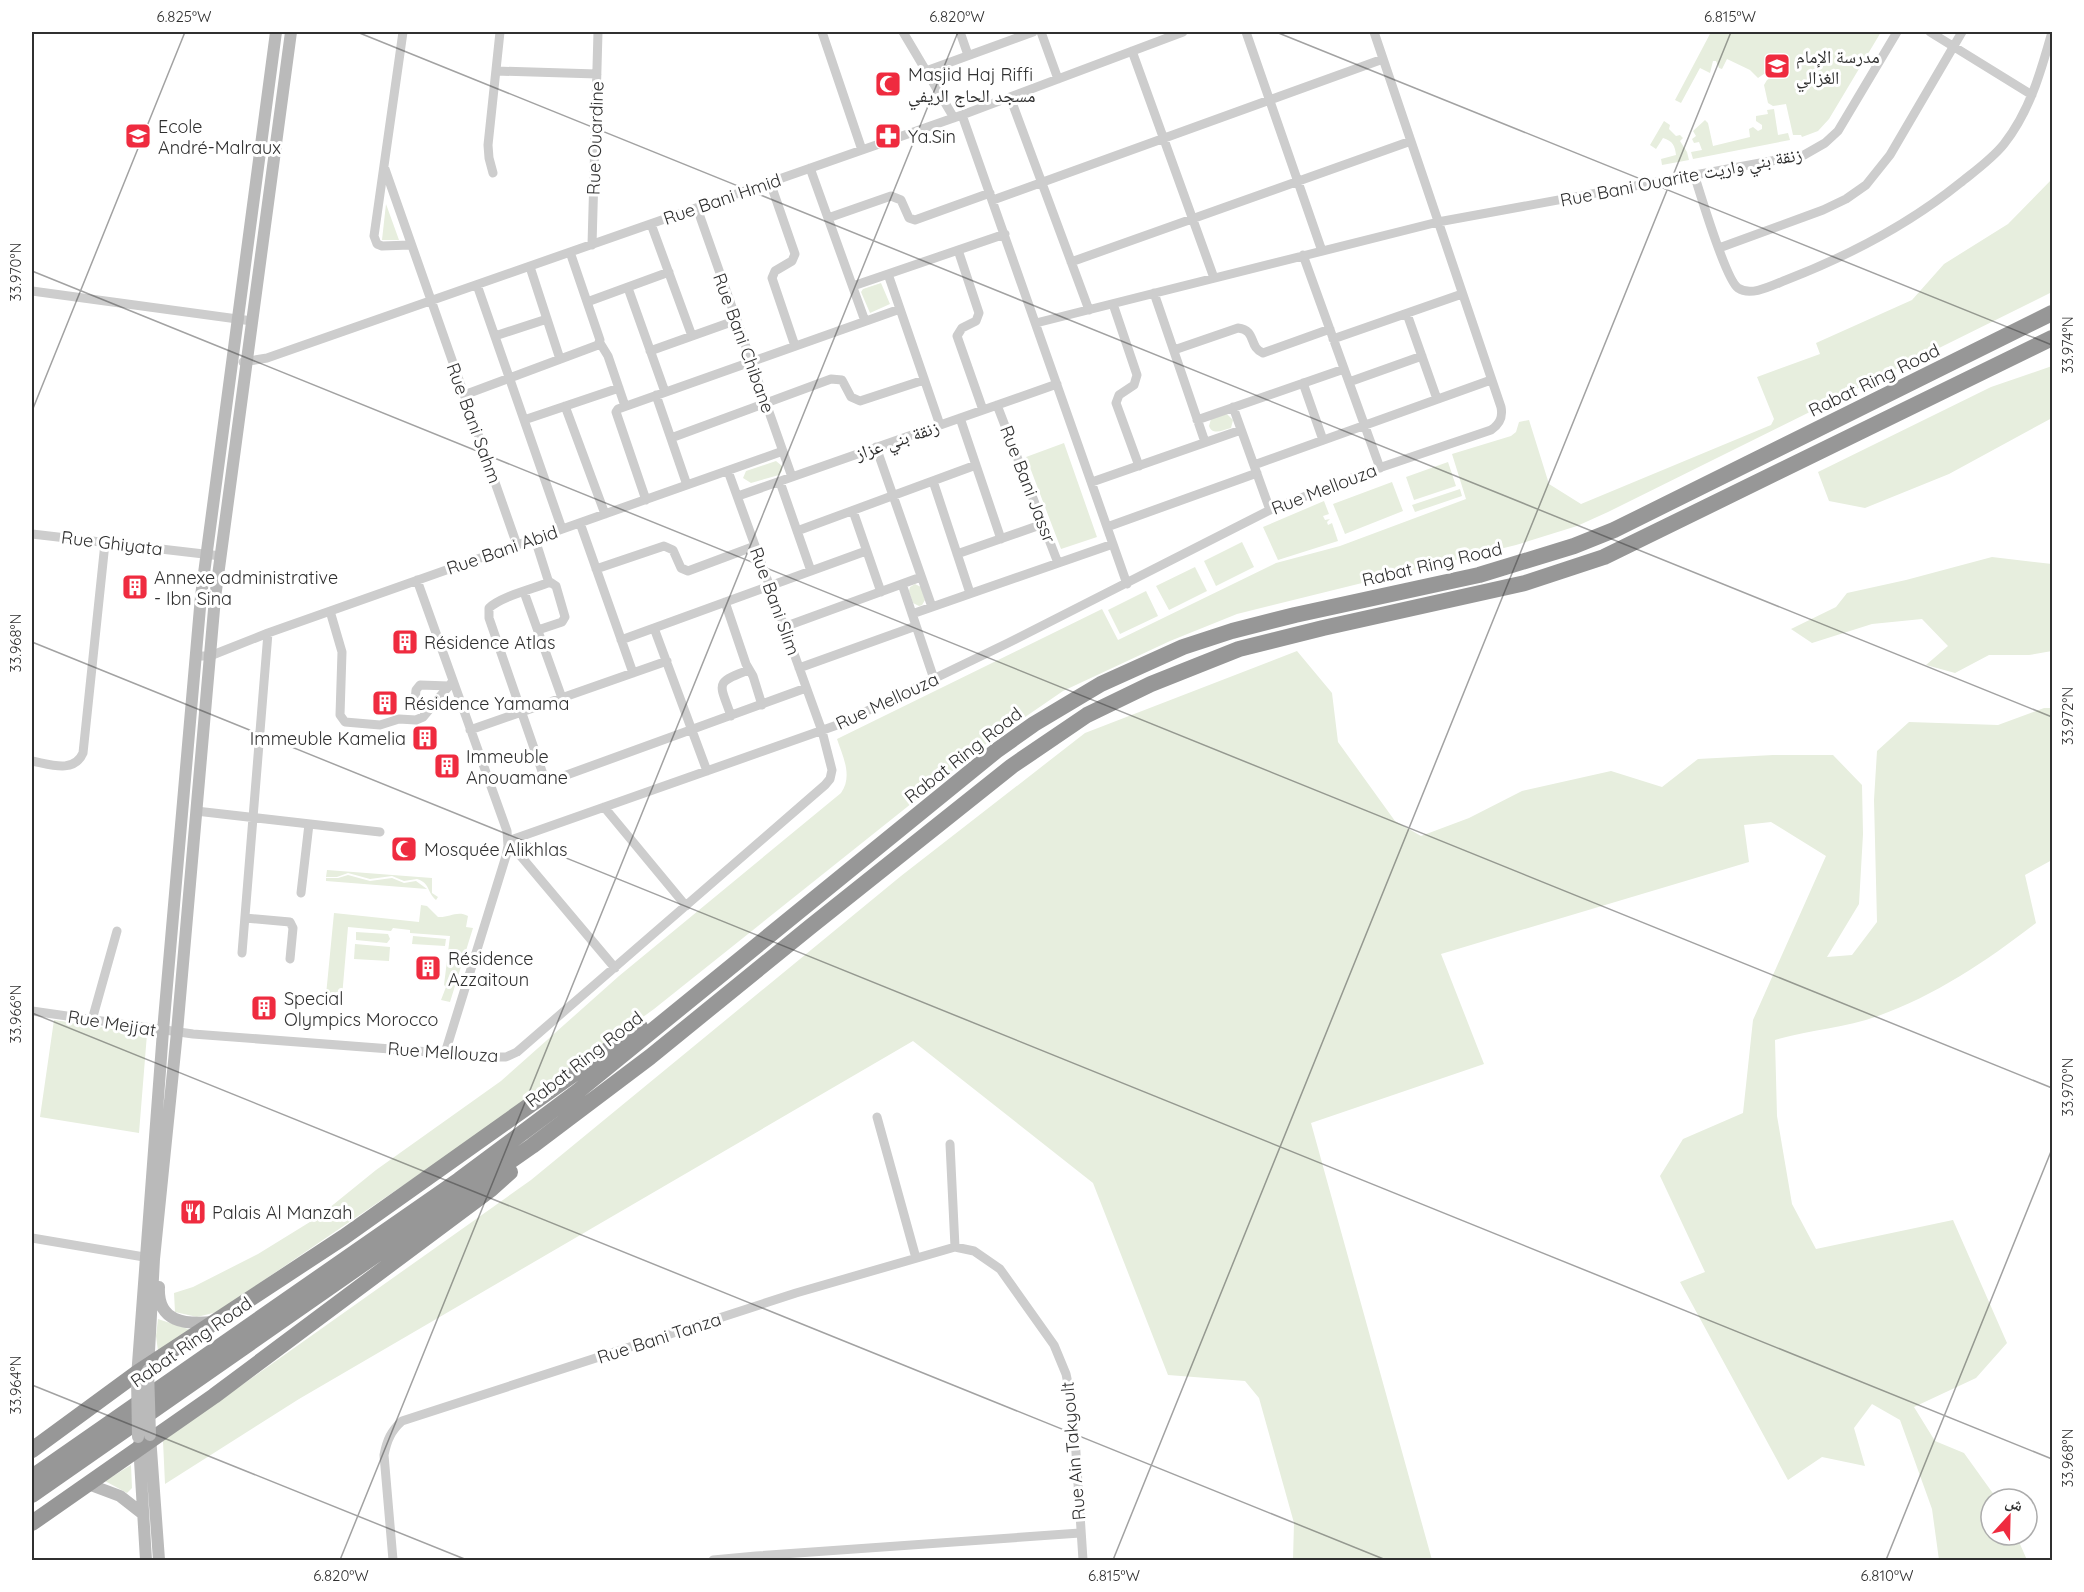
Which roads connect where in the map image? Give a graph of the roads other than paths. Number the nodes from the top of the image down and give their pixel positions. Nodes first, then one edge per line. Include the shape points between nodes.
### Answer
1 (276, 32) edge
2 (291, 32) edge
3 (403, 32) edge
4 (500, 32) edge
5 (598, 32) edge
6 (822, 32) edge
7 (903, 32) edge
8 (960, 32) edge
9 (1033, 32) edge
10 (1041, 32) edge
11 (1183, 32) edge
12 (1246, 32) edge
13 (1374, 32) edge
14 (1897, 32) edge
15 (1930, 32) edge
16 (1962, 32) edge
17 (2052, 32) edge
18 (1954, 46) junction
19 (2050, 47) edge
20 (1132, 51) junction
21 (968, 55) junction
22 (1383, 59) junction
23 (926, 71) junction
24 (496, 72) junction
25 (597, 74) junction
26 (1058, 79) junction
27 (2032, 94) junction
28 (1010, 97) junction
29 (1270, 100) junction
30 (958, 116) junction
31 (1164, 138) junction
32 (1411, 141) junction
33 (862, 150) junction
34 (810, 168) junction
35 (385, 169) junction
36 (493, 173) dead end
37 (1694, 174) junction
38 (1298, 180) junction
39 (770, 182) junction
40 (1042, 183) junction
41 (991, 197) junction
42 (697, 208) junction
43 (828, 218) junction
44 (1193, 218) junction
45 (1438, 222) junction
46 (651, 224) junction
47 (1005, 234) junction
48 (410, 245) junction
49 (592, 245) junction
50 (1719, 248) junction
51 (958, 250) junction
52 (1322, 251) junction
53 (570, 252) junction
54 (1303, 255) junction
55 (1071, 262) junction
56 (530, 267) junction
57 (669, 272) junction
58 (888, 274) junction
59 (1214, 278) junction
60 (477, 285) junction
61 (853, 286) junction
62 (628, 288) junction
63 (32, 291) edge
64 (1154, 293) junction
65 (1462, 294) junction
66 (430, 301) junction
67 (587, 302) junction
68 (1113, 304) junction
69 (900, 309) junction
70 (1089, 310) junction
71 (2052, 313) edge
72 (1407, 314) junction
73 (547, 318) junction
74 (238, 319) junction
75 (736, 320) junction
76 (252, 321) junction
77 (866, 321) junction
78 (1036, 323) junction
79 (1332, 334) junction
80 (495, 336) junction
81 (692, 336) junction
82 (2052, 338) edge
83 (600, 343) junction
84 (795, 346) junction
85 (1174, 350) junction
86 (650, 351) junction
87 (1422, 356) junction
88 (560, 359) junction
89 (232, 360) junction
90 (252, 361) junction
91 (751, 361) junction
92 (1344, 369) junction
93 (509, 378) junction
94 (924, 380) junction
95 (1491, 380) junction
96 (1349, 382) junction
97 (1303, 383) junction
98 (1057, 384) junction
99 (619, 388) junction
100 (660, 393) junction
101 (464, 395) junction
102 (1437, 399) junction
103 (766, 403) junction
104 (998, 405) junction
105 (565, 406) junction
106 (625, 406) junction
107 (1233, 407) junction
108 (983, 410) junction
109 (960, 418) junction
110 (524, 420) junction
111 (1197, 420) junction
112 (940, 425) junction
113 (1364, 425) junction
114 (1241, 430) junction
115 (671, 438) junction
116 (1323, 440) junction
117 (1205, 442) junction
118 (876, 447) junction
119 (783, 452) junction
120 (976, 465) junction
121 (1139, 466) junction
122 (1380, 468) junction
123 (1256, 469) junction
124 (728, 471) junction
125 (792, 477) junction
126 (933, 481) junction
127 (780, 482) junction
128 (1092, 482) junction
129 (687, 485) junction
130 (893, 495) junction
131 (738, 496) junction
132 (646, 500) junction
133 (1270, 510) junction
134 (853, 511) junction
135 (605, 514) junction
136 (580, 523) junction
137 (1043, 524) junction
138 (1107, 527) junction
139 (562, 529) junction
140 (797, 531) junction
141 (32, 534) edge
142 (535, 539) junction
143 (1001, 539) junction
144 (105, 543) junction
145 (1113, 544) junction
146 (517, 545) junction
147 (755, 546) junction
148 (866, 550) junction
149 (200, 554) junction
150 (957, 554) junction
151 (221, 556) junction
152 (1058, 563) junction
153 (596, 569) junction
154 (811, 571) junction
155 (921, 577) junction
156 (417, 580) junction
157 (549, 583) junction
158 (902, 584) junction
159 (1127, 584) junction
160 (770, 586) junction
161 (524, 592) junction
162 (881, 592) junction
163 (970, 593) junction
164 (725, 602) junction
165 (932, 607) junction
166 (330, 611) junction
167 (912, 614) junction
168 (916, 626) junction
169 (784, 627) junction
170 (654, 628) junction
171 (538, 630) junction
172 (268, 633) junction
173 (621, 640) junction
174 (216, 654) junction
175 (196, 656) junction
176 (667, 661) junction
177 (799, 668) junction
178 (749, 670) junction
179 (633, 673) junction
180 (934, 679) junction
181 (451, 684) junction
182 (806, 688) junction
183 (562, 698) junction
184 (416, 702) dead end
185 (762, 705) junction
186 (522, 712) junction
187 (731, 716) junction
188 (470, 730) junction
189 (692, 730) junction
190 (822, 731) junction
191 (32, 761) edge
192 (707, 771) junction
193 (604, 807) junction
194 (196, 811) junction
195 (253, 817) junction
196 (309, 824) junction
197 (380, 832) dead end
198 (508, 841) junction
199 (301, 893) dead end
200 (686, 906) junction
201 (245, 918) junction
202 (117, 932) dead end
203 (242, 953) dead end
204 (290, 959) dead end
205 (737, 962) junction
206 (615, 968) junction
207 (32, 1011) edge
208 (92, 1020) junction
209 (163, 1031) junction
210 (177, 1032) junction
211 (193, 1034) joint
212 (445, 1053) junction
213 (877, 1117) dead end
214 (950, 1144) dead end
215 (532, 1146) junction
216 (160, 1200) junction
217 (32, 1239) edge
218 (955, 1247) junction
219 (150, 1258) junction
220 (916, 1258) junction
221 (215, 1322) junction
222 (143, 1372) junction
223 (145, 1440) junction
224 (32, 1450) edge
225 (32, 1477) edge
226 (88, 1484) junction
227 (32, 1495) edge
228 (143, 1514) junction
229 (32, 1523) edge
230 (1080, 1533) junction
231 (146, 1560) edge
232 (159, 1560) edge
233 (393, 1560) edge
234 (713, 1560) edge
235 (1083, 1560) edge

1 - 74 street
2 - 76 street
3 - 35 street
4 - 24 street
5 - 25 street, Rue Ouardine
6 - 33 street
7 - 23 street
8 - 21 street
9 - 21 street
10 - 26 street
11 - 20 street, Rue Bani Hmid
12 - 29 street
13 - 22 street, Rue Mellouza
14 - 37 street, Rue Bani Ouarite زنقة بني واريت via 1838,131 1825,143 1804,155
15 - 18 street
16 - 18 street
17 - 19 street
18 - 27 street
18 - 50 street via 1890,155 1866,185 1823,210
19 - 27 street
20 - 26 street, Rue Bani Hmid
20 - 31 street
21 - 23 street
22 - 29 street
22 - 32 street, Rue Mellouza
23 - 30 street
24 - 25 street
24 - 36 street via 488,145
25 - 49 street, Rue Ouardine
26 - 28 street, Rue Bani Hmid
27 - 50 street via 2002,146 1952,190 1857,249 1748,291 1732,283
28 - 30 street, Rue Bani Hmid
28 - 40 street
29 - 31 street
29 - 38 street
30 - 33 street, Rue Bani Hmid
30 - 41 street
31 - 40 street
31 - 44 street
32 - 38 street
32 - 45 street, Rue Mellouza
33 - 34 street, Rue Bani Hmid
34 - 39 street, Rue Bani Hmid
34 - 43 street
35 - 48 street, Rue Bani Sahm
35 - 48 street via 375,241 382,246
37 - 45 street, Rue Bani Ouarite زنقة بني واريت
37 - 50 street
38 - 44 street
38 - 52 street
39 - 42 street, Rue Bani Hmid
39 - 84 street via 795,254 772,278
40 - 41 street
40 - 55 street
41 - 43 street via 915,220 909,218 900,200 891,196
41 - 47 street
42 - 46 street, Rue Bani Hmid
42 - 75 street, Rue Bani Chibane
43 - 61 street
44 - 55 street
44 - 59 street
45 - 52 street, Rue Bani Ouarite زنقة بني واريت
45 - 65 street, Rue Mellouza
46 - 49 street, Rue Bani Hmid
46 - 57 street
47 - 51 street
47 - 78 street
48 - 66 street, Rue Bani Sahm
49 - 53 street, Rue Bani Hmid
51 - 58 street
51 - 108 street via 979,313 976,321 962,328 957,336
52 - 54 street, Rue Bani Ouarite زنقة بني واريت
53 - 56 street, Rue Bani Hmid
53 - 67 street
54 - 59 street, Rue Bani Ouarite زنقة بني واريت
54 - 79 street
55 - 70 street
56 - 60 street, Rue Bani Hmid
56 - 73 street
57 - 62 street
57 - 81 street
58 - 61 street
58 - 69 street
59 - 64 street, Rue Bani Ouarite زنقة بني واريت
60 - 66 street, Rue Bani Hmid
60 - 80 street
61 - 77 street
62 - 67 street
62 - 86 street
63 - 74 street
64 - 68 street, Rue Bani Ouarite زنقة بني واريت
64 - 85 street
65 - 72 street
65 - 95 street, Rue Mellouza
66 - 90 street, Rue Bani Hmid
66 - 101 street, Rue Bani Sahm
67 - 83 street
68 - 70 street, Rue Bani Ouarite زنقة بني واريت
68 - 121 street via 1137,375 1134,385 1119,395 1116,403
69 - 77 street
69 - 94 street
70 - 78 street, Rue Bani Ouarite زنقة بني واريت
71 - 205 highway, Rabat Ring Road via 1655,511 1574,546 1479,575 1232,631 1183,647 1109,680 996,751
72 - 79 street
72 - 87 street
73 - 80 street
73 - 88 street
74 - 76 street
74 - 89 street
75 - 81 street
75 - 91 street, Rue Bani Chibane
76 - 90 street
77 - 84 street
78 - 98 street
79 - 85 street via 1263,353 1256,348 1250,333 1238,328
79 - 92 street
80 - 93 street
81 - 86 street
82 - 215 highway, Rabat Ring Road via 1604,557 1525,583 1239,650 1151,684 1087,715 995,779 650,1057
83 - 88 street
83 - 99 street
84 - 91 street
85 - 111 street
86 - 100 street
87 - 96 street
87 - 102 street
88 - 93 street
89 - 90 street
89 - 149 street
90 - 151 street
91 - 100 street
91 - 103 street, Rue Bani Chibane
92 - 96 street
92 - 97 street
93 - 101 street
93 - 110 street
94 - 103 street via 860,401 851,397 842,380 833,379
94 - 112 street
95 - 102 street
95 - 122 street, Rue Mellouza via 1502,412 1496,427
96 - 113 street
97 - 107 street
97 - 116 street
98 - 104 street, زنقة بني عزاز
98 - 128 street
99 - 105 street
99 - 106 street
100 - 106 street
100 - 115 street
101 - 146 street, Rue Bani Sahm
102 - 113 street
103 - 115 street
103 - 119 street, Rue Bani Chibane
104 - 108 street, زنقة بني عزاز
104 - 137 street, Rue Bani Jassr
105 - 110 street
105 - 135 street
106 - 132 street via 616,412
107 - 111 street
107 - 114 street
108 - 109 street, زنقة بني عزاز
109 - 112 street, زنقة بني عزاز
109 - 120 street
110 - 139 street
111 - 117 street
112 - 118 street, زنقة بني عزاز
113 - 116 street
113 - 122 street
114 - 117 street
114 - 123 street
115 - 129 street
116 - 123 street
117 - 121 street
118 - 125 street, زنقة بني عزاز
118 - 130 street
119 - 124 street, Rue Bani Abid
119 - 125 street, Rue Bani Chibane
120 - 126 street
120 - 143 street
121 - 128 street
122 - 133 street, Rue Mellouza
123 - 133 street
123 - 138 street
124 - 129 street, Rue Bani Abid
124 - 131 street, Rue Bani Slim
125 - 127 street, زنقة بني عزاز
126 - 130 street
126 - 150 street
127 - 131 street, زنقة بني عزاز
127 - 140 street
128 - 138 street
129 - 132 street, Rue Bani Abid
130 - 134 street
130 - 155 street
131 - 147 street, Rue Bani Slim
132 - 135 street, Rue Bani Abid
133 - 159 street, Rue Mellouza
134 - 140 street
134 - 148 street
135 - 136 street, Rue Bani Abid
136 - 139 street, Rue Bani Abid
136 - 153 street
137 - 143 street
137 - 152 street, Rue Bani Jassr
138 - 145 street
139 - 142 street, Rue Bani Abid
140 - 154 street
141 - 144 street, Rue Ghiyata
142 - 146 street, Rue Bani Abid
142 - 157 street
143 - 150 street
144 - 149 street, Rue Ghiyata
144 - 191 street via 82,753 76,763 68,766
145 - 152 street
145 - 159 street
146 - 156 street, Rue Bani Abid
147 - 153 street via 688,571 664,546
147 - 160 street, Rue Bani Slim
148 - 154 street
148 - 162 street
149 - 151 street, Rue Ghiyata
149 - 175 street
150 - 163 street
151 - 174 street
152 - 163 street
153 - 173 street
154 - 160 street
155 - 158 street
155 - 165 street
156 - 166 street, Rue Bani Abid
156 - 181 street
157 - 161 street
157 - 171 street via 556,586 566,617
158 - 162 street
158 - 167 street
159 - 180 street, Rue Mellouza
160 - 164 street
160 - 169 street, Rue Bani Slim
161 - 171 street
161 - 186 street via 491,605 488,614
162 - 169 street
163 - 165 street
164 - 170 street
164 - 178 street
165 - 167 street
166 - 172 street, Rue Bani Abid
166 - 181 street via 342,652 343,720 380,725 399,719 416,720
167 - 168 street
168 - 177 street
168 - 180 street
169 - 177 street, Rue Bani Slim
170 - 173 street
170 - 176 street
171 - 183 street
172 - 174 street, Rue Bani Abid
172 - 195 street
173 - 179 street
174 - 175 street
174 - 194 street
175 - 209 street
176 - 179 street
176 - 189 street
177 - 182 street, Rue Bani Slim
178 - 185 street
178 - 187 street via 723,682
179 - 183 street
180 - 190 street, Rue Mellouza
181 - 184 street via 420,685
181 - 188 street
182 - 185 street
182 - 190 street, Rue Bani Slim
183 - 186 street
185 - 187 street
186 - 188 street
186 - 189 street via 544,777 550,781
187 - 189 street
188 - 198 street
189 - 192 street
190 - 192 street
190 - 200 street, Rue Mellouza via 832,770 827,782
192 - 193 street
193 - 198 street
193 - 200 street
194 - 195 street
194 - 210 street
195 - 196 street
195 - 201 street
196 - 197 street
196 - 199 street
198 - 206 street
198 - 212 street
200 - 206 street, Rue Mellouza
201 - 203 street
201 - 204 street via 290,922
202 - 208 street
205 - 221 highway via 700,982 410,1191
205 - 225 highway, Rabat Ring Road via 577,1092 459,1180
206 - 212 street, Rue Mellouza via 512,1055
207 - 208 street, Rue Mejjat
208 - 209 street, Rue Mejjat
209 - 210 street, Rue Mejjat
209 - 219 street
210 - 211 street, Rue Mejjat
210 - 216 street
211 - 212 street, Rue Mellouza
213 - 220 street
214 - 218 street
215 - 223 highway via 491,1189
215 - 227 highway, Rabat Ring Road
216 - 219 street
216 - 221 street via 160,1305 172,1317 188,1322
217 - 219 street
218 - 220 street, Rue Bani Tanza
218 - 230 street, Rue Ain Takyoult via 974,1251 1000,1269 1054,1345 1066,1374 1072,1407
219 - 222 street
220 - 233 street, Rue Bani Tanza via 402,1421 387,1440 384,1455
221 - 222 highway
222 - 223 street, bridge
222 - 224 highway
223 - 226 highway
223 - 228 street
223 - 232 street
226 - 228 street via 120,1496
226 - 229 highway
228 - 231 street
230 - 234 street
230 - 235 street, Rue Ain Takyoult

